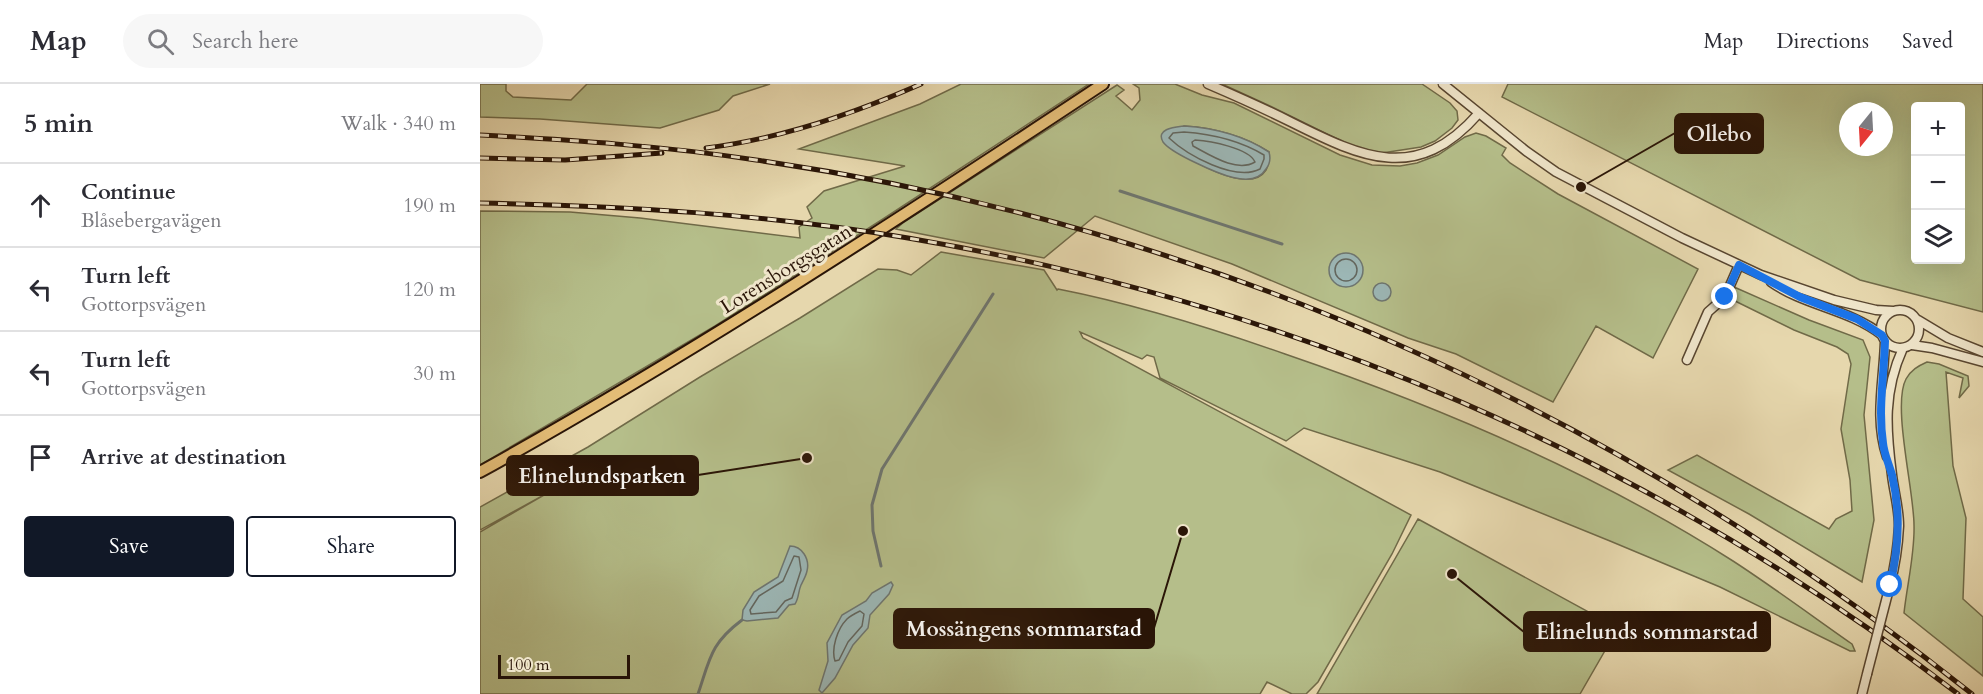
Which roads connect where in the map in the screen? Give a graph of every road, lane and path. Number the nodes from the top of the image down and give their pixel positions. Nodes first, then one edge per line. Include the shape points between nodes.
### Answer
1 (1103, 84) edge
2 (1208, 84) edge
3 (1444, 85) edge
4 (1479, 113) junction
5 (1739, 265) junction
6 (1761, 275) junction
7 (1893, 311) junction
8 (1918, 320) junction
9 (1884, 338) junction
10 (1908, 347) junction
11 (1983, 352) edge
12 (1687, 360) dead end
13 (1983, 362) edge
14 (480, 472) edge
15 (1892, 475) junction
16 (1863, 694) edge

1 - 14 main road, Lorensborgsgatan via 754,310
2 - 4 street via 1328,141 1358,153 1389,158 1433,150 1452,139
3 - 4 street
4 - 5 street via 1526,151 1581,187
5 - 6 street
5 - 12 street via 1725,297 1708,312
6 - 7 street via 1856,306
6 - 9 street via 1800,297 1857,319
7 - 8 street via 1907,310
7 - 9 street via 1883,321
8 - 10 street via 1920,333
8 - 11 street
9 - 10 street via 1896,348
9 - 15 street via 1880,405 1883,446
10 - 13 street via 1932,348
10 - 15 street via 1893,375 1887,407
15 - 16 street, bridge via 1899,526 1896,560

